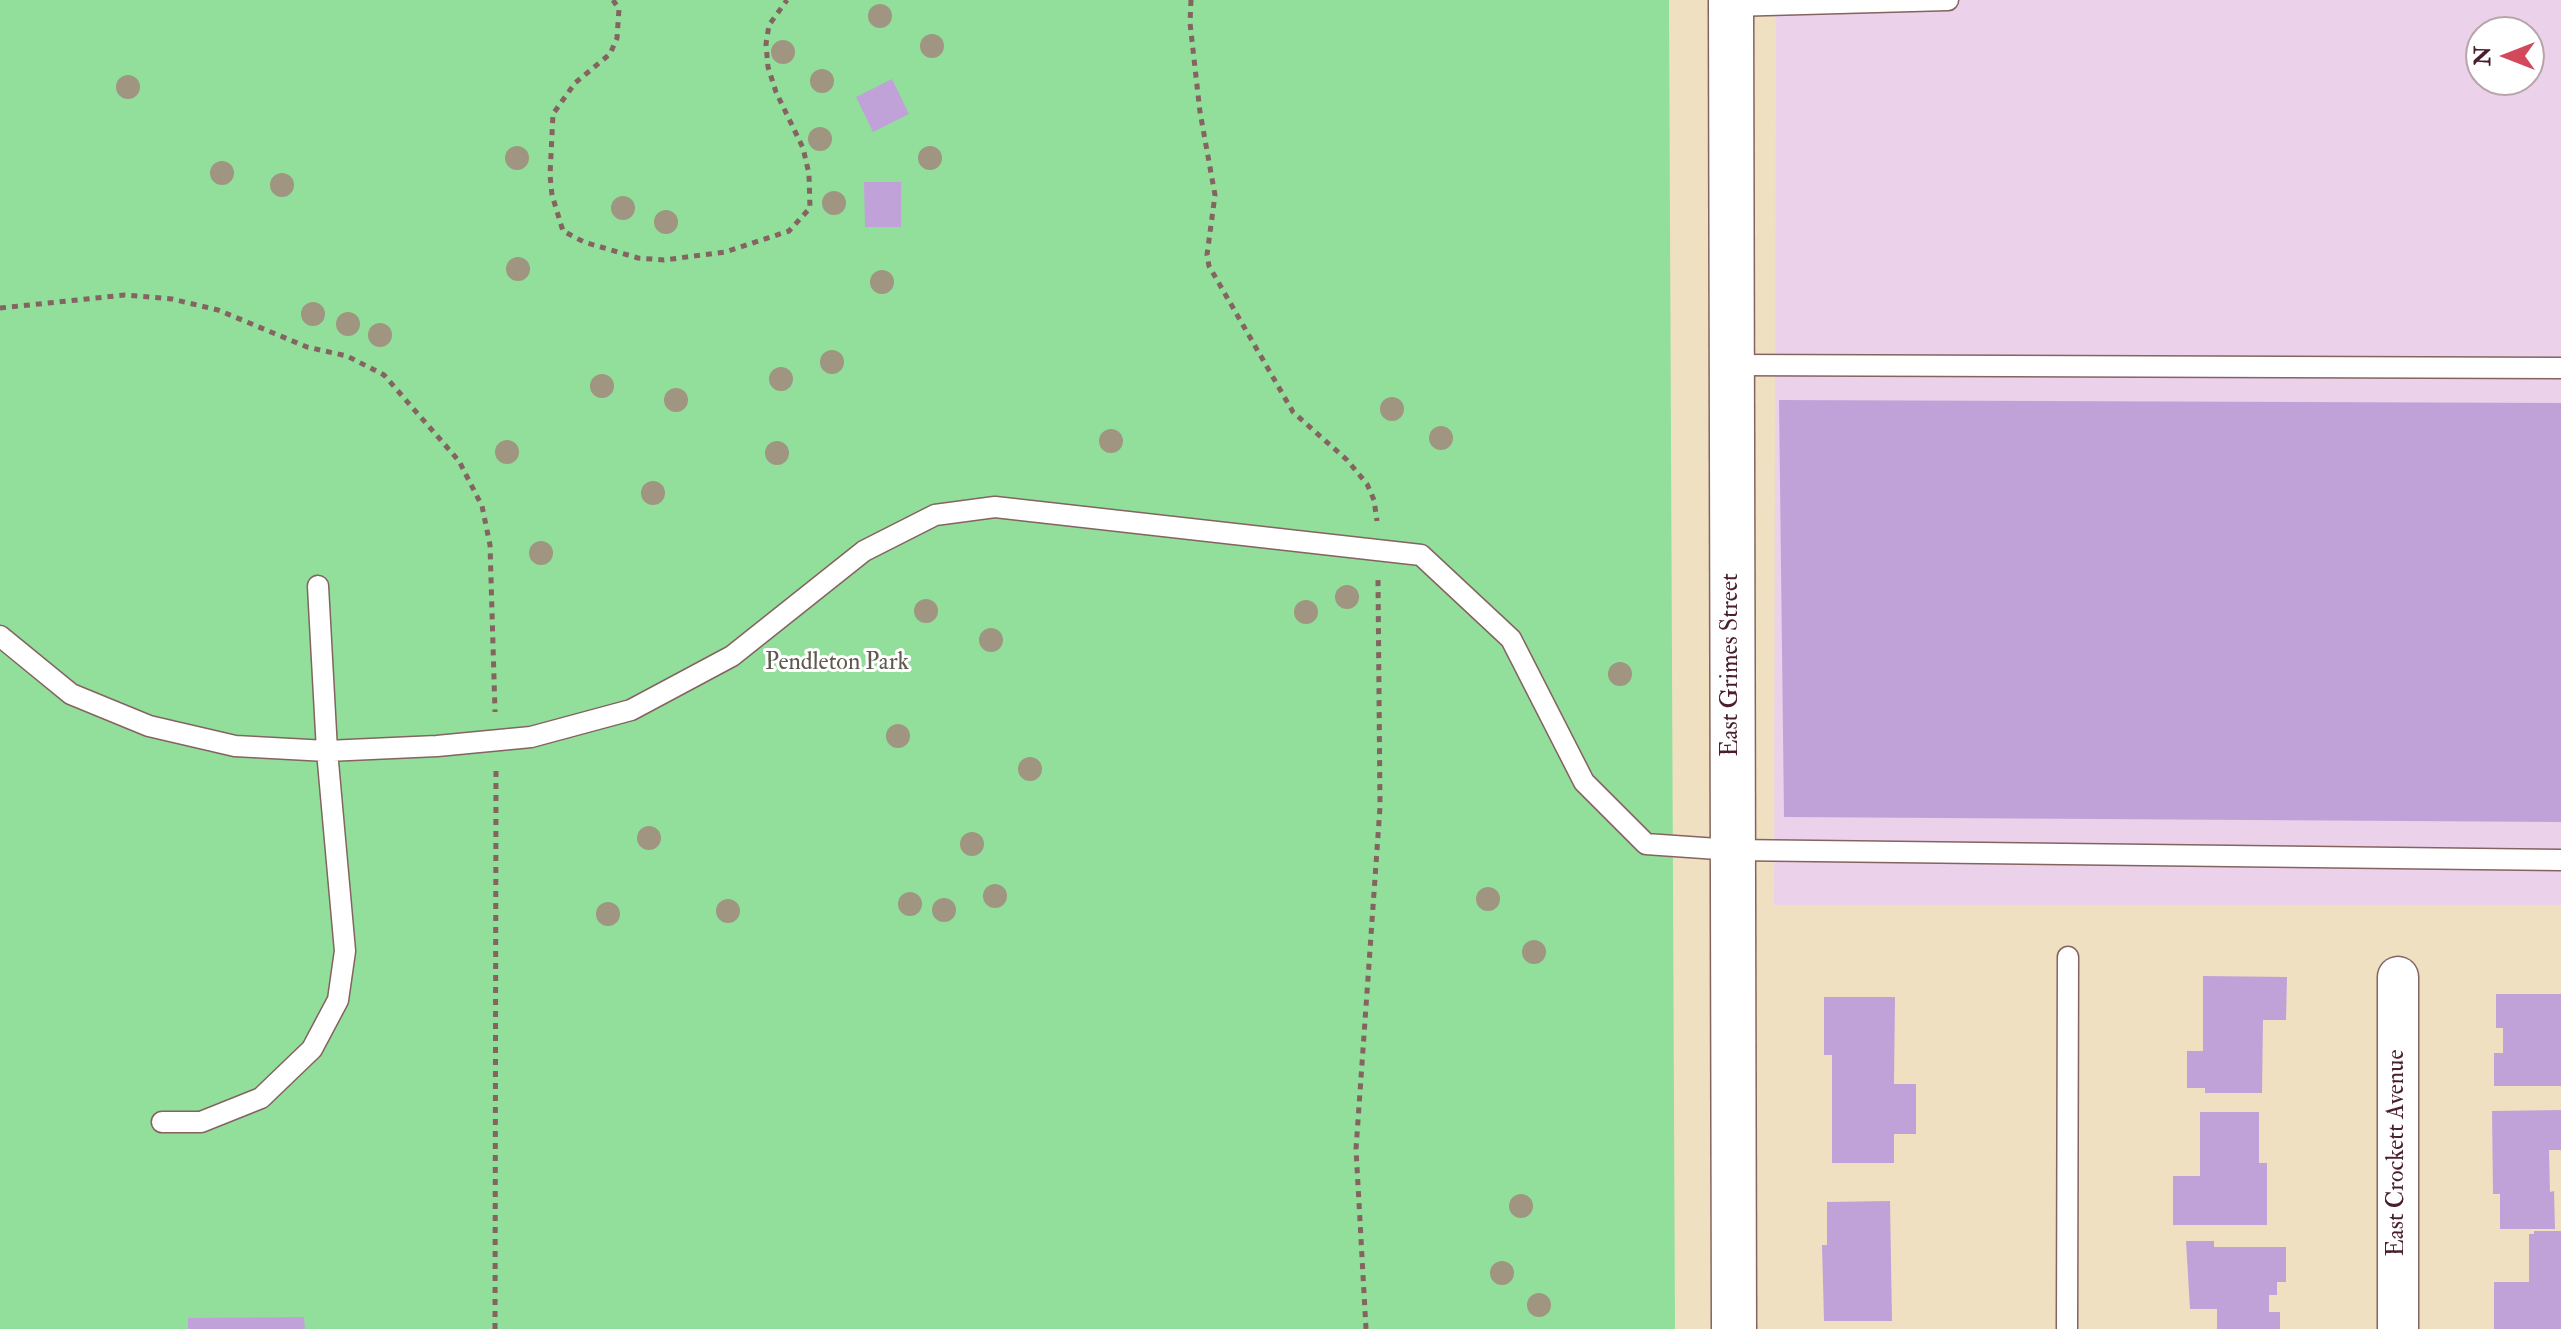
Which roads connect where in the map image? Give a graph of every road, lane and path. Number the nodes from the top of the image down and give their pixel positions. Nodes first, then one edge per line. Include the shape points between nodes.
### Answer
1 (613, 0) edge
2 (787, 0) edge
3 (1191, 0) edge
4 (1948, 0) edge
5 (1731, 3) edge
6 (0, 308) edge
7 (1732, 365) junction
8 (2561, 368) edge
9 (1378, 550) junction
10 (318, 586) dead end
11 (0, 636) edge
12 (496, 741) junction
13 (327, 751) junction
14 (1732, 850) junction
15 (2561, 860) edge
16 (2068, 957) dead end
17 (2398, 977) dead end
18 (162, 1122) dead end
19 (495, 1329) edge
20 (1366, 1329) edge
21 (1734, 1329) edge
22 (2067, 1329) edge
23 (2398, 1329) edge

1 - 2 path via 619,9 610,54 575,83 553,114 552,195 563,231 573,237 610,251 664,260 725,252 789,231 810,208 803,148 768,67 769,25
3 - 9 path via 1200,112 1215,195 1209,266 1293,412 1367,484
4 - 5 lane
5 - 7 street, East Grimes Street
6 - 12 path via 125,295 172,299 347,356 384,375 459,461 482,506 490,545
7 - 8 lane
7 - 14 street, East Grimes Street
9 - 12 lane via 995,507 935,515 864,551 732,656 631,710
9 - 14 lane via 1421,555 1511,639 1584,782 1646,844
9 - 20 path via 1380,807 1356,1149
10 - 13 lane
11 - 13 lane via 71,694 149,726 235,746
12 - 13 lane
12 - 19 path
13 - 18 lane via 345,951 338,1000 312,1049 261,1098 201,1122
14 - 15 lane
14 - 21 street, East Grimes Street
16 - 22 lane
17 - 23 street, East Crockett Avenue

